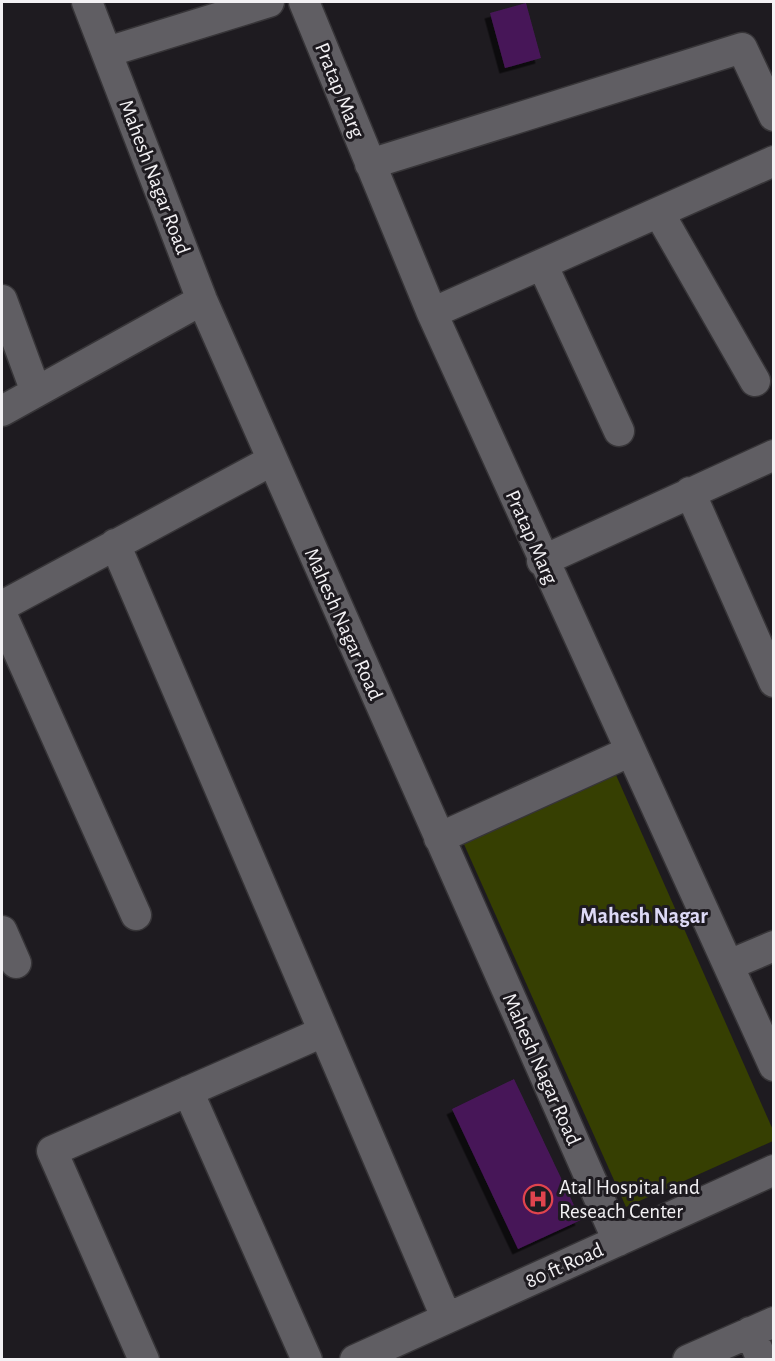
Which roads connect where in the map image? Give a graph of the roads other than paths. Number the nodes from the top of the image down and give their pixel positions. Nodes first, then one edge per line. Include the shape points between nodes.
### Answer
1 (87, 2) edge
2 (269, 2) edge
3 (304, 2) edge
4 (107, 52) junction
5 (774, 116) edge
6 (774, 161) edge
7 (370, 164) junction
8 (659, 213) junction
9 (542, 264) junction
10 (2, 300) edge
11 (202, 300) junction
12 (432, 313) junction
13 (755, 381) dead end
14 (36, 392) junction
15 (2, 411) edge
16 (619, 431) dead end
17 (774, 455) edge
18 (271, 461) junction
19 (690, 492) junction
20 (115, 544) junction
21 (542, 561) junction
22 (2, 606) edge
23 (2, 615) edge
24 (774, 682) edge
25 (631, 751) junction
26 (440, 838) junction
27 (136, 915) dead end
28 (2, 931) edge
29 (774, 946) edge
30 (16, 963) dead end
31 (729, 965) junction
32 (323, 1032) junction
33 (774, 1066) edge
34 (188, 1091) junction
35 (774, 1170) edge
36 (618, 1240) junction
37 (446, 1317) junction
38 (762, 1327) edge
39 (144, 1359) edge
40 (307, 1359) edge
41 (355, 1359) edge
42 (688, 1359) edge
43 (762, 1359) edge

1 - 4 street, Mahesh Nagar Road
2 - 4 street
3 - 7 street, Pratap Marg
4 - 11 street, Mahesh Nagar Road
5 - 7 street via 742,48
6 - 8 street
7 - 12 street, Pratap Marg
8 - 9 street
8 - 13 street
9 - 12 street
9 - 16 street
10 - 14 street
11 - 14 street
11 - 18 street, Mahesh Nagar Road
12 - 21 street, Pratap Marg
14 - 15 street
17 - 19 street
18 - 20 street
18 - 26 street, Mahesh Nagar Road
19 - 21 street
19 - 24 street
20 - 22 street
20 - 32 street
21 - 25 street, Pratap Marg
23 - 27 street
25 - 26 street
25 - 31 street, Pratap Marg
26 - 36 street, Mahesh Nagar Road
28 - 30 street
29 - 31 street
31 - 33 street, Pratap Marg
32 - 34 street
32 - 37 street
34 - 39 street via 52,1151
34 - 40 street
35 - 36 street, 80 ft Road
36 - 37 street, 80 ft Road
37 - 41 street, 80 ft Road
38 - 42 street
38 - 43 street

